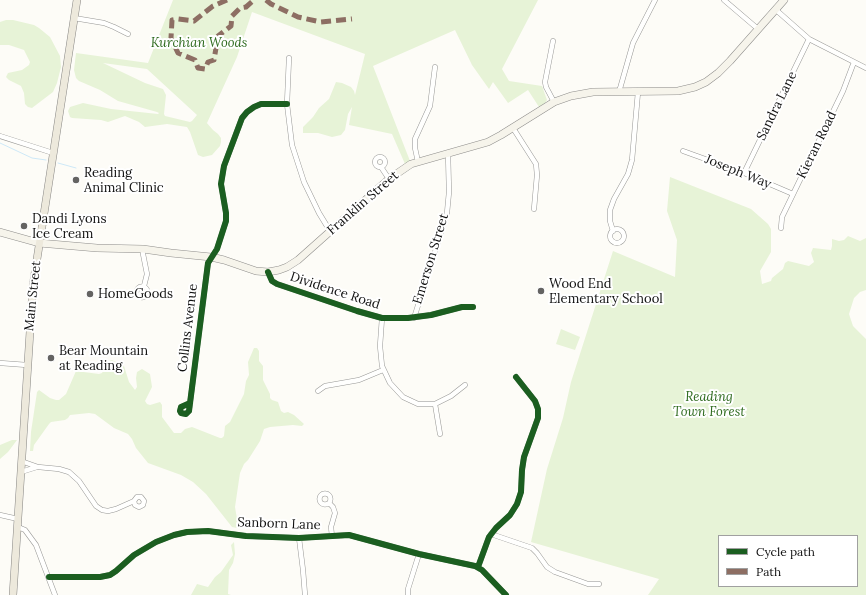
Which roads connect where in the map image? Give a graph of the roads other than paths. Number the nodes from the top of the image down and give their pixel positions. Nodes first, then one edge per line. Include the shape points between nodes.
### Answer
1 (77, 0) edge
2 (655, 0) edge
3 (724, 0) edge
4 (784, 0) edge
5 (775, 9) junction
6 (74, 18) junction
7 (758, 29) junction
8 (128, 34) dead end
9 (810, 39) junction
10 (553, 41) dead end
11 (289, 58) dead end
12 (854, 62) junction
13 (435, 66) dead end
14 (866, 68) edge
15 (618, 92) junction
16 (638, 92) junction
17 (554, 102) junction
18 (287, 104) junction
19 (513, 128) junction
20 (0, 136) edge
21 (683, 151) dead end
22 (53, 153) junction
23 (448, 153) junction
24 (418, 162) junction
25 (381, 167) dead end
26 (744, 172) junction
27 (389, 179) junction
28 (793, 194) junction
29 (534, 209) dead end
30 (781, 228) dead end
31 (613, 231) dead end
32 (0, 232) edge
33 (330, 232) junction
34 (39, 243) junction
35 (143, 248) junction
36 (211, 257) junction
37 (268, 272) junction
38 (144, 286) dead end
39 (473, 307) dead end
40 (382, 318) junction
41 (414, 318) junction
42 (0, 363) edge
43 (27, 365) junction
44 (383, 370) junction
45 (516, 377) dead end
46 (465, 385) dead end
47 (318, 392) dead end
48 (190, 403) dead end
49 (435, 404) junction
50 (440, 434) dead end
51 (21, 461) junction
52 (38, 467) junction
53 (21, 472) junction
54 (134, 502) dead end
55 (329, 503) dead end
56 (0, 515) edge
57 (18, 519) junction
58 (18, 527) junction
59 (490, 534) junction
60 (332, 536) junction
61 (298, 538) junction
62 (419, 554) junction
63 (478, 567) junction
64 (49, 577) junction
65 (599, 584) dead end
66 (13, 595) edge
67 (55, 595) edge
68 (304, 595) edge
69 (408, 595) edge
70 (506, 595) edge

1 - 6 main road, Main Street
2 - 15 street via 633,43
3 - 7 street
4 - 5 main road, Franklin Street
5 - 7 main road, Franklin Street
5 - 9 street
6 - 8 street via 104,24
6 - 22 main road, Main Street
7 - 16 main road, Franklin Street via 725,66 706,82 678,91
9 - 12 street
9 - 26 street, Sandra Lane
10 - 17 street via 546,88
11 - 18 street
12 - 14 street
12 - 28 street, Kieran Road via 843,91
13 - 24 street via 430,106 415,139
15 - 16 main road, Franklin Street
15 - 17 main road, Franklin Street via 582,93
16 - 31 street via 632,160 610,210
17 - 19 main road, Franklin Street
18 - 33 street via 292,145 300,173
18 - 36 street, Collins Avenue via 259,105 249,110 242,118 222,170 221,183 226,221 217,249
19 - 23 main road, Franklin Street via 488,142
19 - 29 street via 536,164
20 - 22 street
21 - 26 street, Joseph Way
22 - 34 main road, Main Street
23 - 24 main road, Franklin Street
23 - 41 street, Emerson Street via 447,213
24 - 27 main road, Franklin Street via 402,169
25 - 27 street
26 - 28 street, Joseph Way
27 - 33 main road, Franklin Street
28 - 30 street, Kieran Road via 782,218
32 - 34 main road, Franklin Street
33 - 37 main road, Franklin Street via 293,263 283,269
34 - 35 main road, Franklin Street via 97,248
34 - 43 main road, Main Street via 31,299
35 - 36 main road, Franklin Street
35 - 38 street via 147,276
36 - 37 main road, Franklin Street via 252,271
36 - 48 street, Collins Avenue
37 - 40 street, Dividence Road via 277,284
39 - 41 street, Dividence Road via 462,307
40 - 41 street, Dividence Road
40 - 44 street via 380,349
42 - 43 street
43 - 51 main road, Main Street
44 - 47 street via 358,380 325,386
44 - 49 street via 392,386 403,397 418,404
45 - 59 street via 534,401 538,409 538,418 524,457 521,492 517,504 510,515
46 - 49 street
49 - 50 street
51 - 52 street
51 - 53 main road, Main Street
52 - 53 street
52 - 54 street via 61,469 72,474 96,506 102,510
53 - 57 main road, Main Street
55 - 60 street via 335,514 331,527
56 - 57 street
57 - 58 main road, Main Street
58 - 64 street via 25,530 34,542
58 - 66 main road, Main Street
59 - 63 street
59 - 65 street via 532,548 547,567 555,572 588,584
60 - 61 street, Sanborn Lane
60 - 62 street, Sanborn Lane via 356,536
61 - 64 street, Sanborn Lane via 246,536 208,531 186,532 156,542 134,555 110,575
61 - 68 street
62 - 63 street, Sanborn Lane
62 - 69 street
63 - 70 street, Sanborn Lane
64 - 67 street

